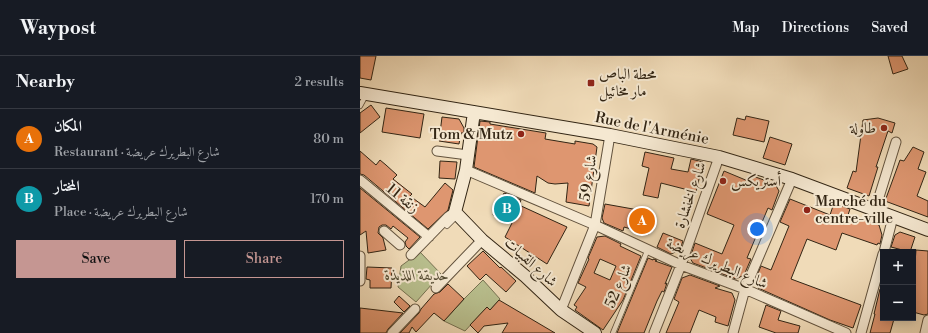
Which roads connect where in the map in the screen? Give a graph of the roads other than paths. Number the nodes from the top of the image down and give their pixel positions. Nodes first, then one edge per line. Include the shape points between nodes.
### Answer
1 (364, 94) edge
2 (360, 106) edge
3 (474, 112) junction
4 (610, 135) junction
5 (896, 142) dead end
6 (437, 151) dead end
7 (468, 155) junction
8 (719, 157) junction
9 (466, 170) junction
10 (792, 179) junction
11 (360, 180) edge
12 (875, 210) junction
13 (457, 214) junction
14 (893, 217) junction
15 (595, 225) junction
16 (447, 226) dead end
17 (384, 230) dead end
18 (928, 230) edge
19 (429, 237) junction
20 (482, 240) junction
21 (400, 245) dead end
22 (648, 249) junction
23 (884, 249) edge
24 (412, 255) dead end
25 (360, 256) edge
26 (880, 264) edge
27 (681, 265) junction
28 (360, 281) edge
29 (436, 288) dead end
30 (745, 289) junction
31 (416, 309) dead end
32 (561, 310) junction
33 (928, 320) edge
34 (392, 333) edge
35 (595, 333) edge
36 (613, 333) edge
37 (654, 333) edge
38 (733, 333) edge
39 (846, 333) edge
40 (861, 333) edge
41 (925, 333) edge

1 - 2 lane
1 - 3 street, Rue de l'Arménie
3 - 4 street, Rue de l'Arménie
3 - 7 street
4 - 8 street, Rue de l'Arménie
4 - 15 street, شارع 59
5 - 12 street
6 - 7 street
7 - 9 street
8 - 10 street, Rue de l'Arménie
8 - 27 street, شارع الخنشارة
9 - 13 street
9 - 15 street, شارع البطريرك عريضة
10 - 12 street, Rue de l'Arménie
10 - 30 street
11 - 19 street, زنقة 11
12 - 14 street, Rue de l'Arménie
13 - 16 lane
13 - 19 street via 448,217
13 - 20 street, شارع القبيات
14 - 18 street, Rue de l'Arménie
14 - 23 street
15 - 22 street, شارع البطريرك عريضة
15 - 32 street, شارع 59
17 - 21 street
19 - 24 street
20 - 29 street
20 - 32 street, شارع القبيات via 526,276
22 - 27 street, شارع البطريرك عريضة
22 - 36 lane, شارع 52
25 - 28 street
26 - 40 street
27 - 30 street, شارع البطريرك عريضة
27 - 37 street, شارع الخنشارة
30 - 38 street
30 - 39 street, شارع البطريرك عريضة
31 - 34 street
32 - 35 street, شارع القبيات
33 - 41 street

